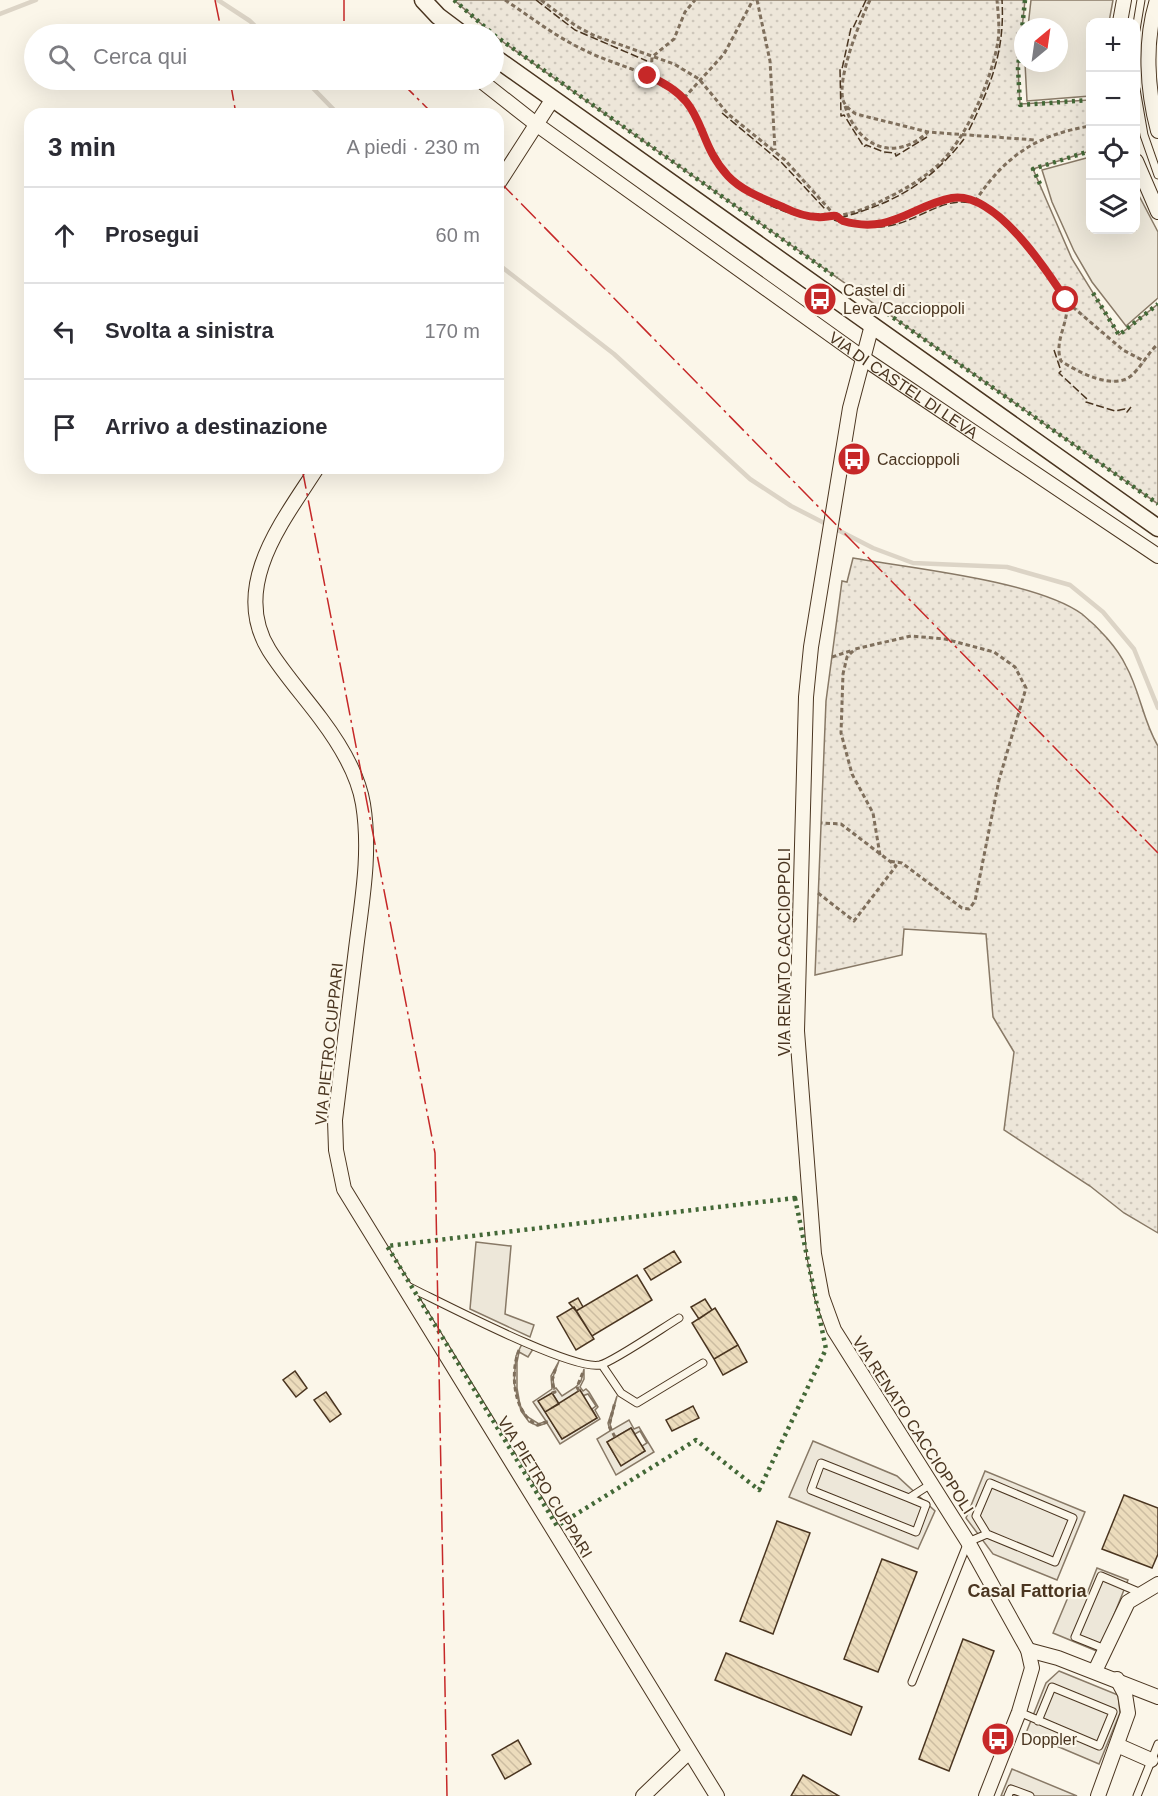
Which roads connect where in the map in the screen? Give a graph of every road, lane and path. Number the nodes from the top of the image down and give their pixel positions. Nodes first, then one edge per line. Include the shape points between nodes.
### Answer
1 (423, 0) edge
2 (505, 0) edge
3 (541, 0) edge
4 (695, 0) edge
5 (755, 0) edge
6 (870, 0) edge
7 (997, 0) edge
8 (1124, 0) edge
9 (1141, 0) edge
10 (1156, 0) edge
11 (438, 16) junction
12 (1121, 18) edge
13 (1138, 18) edge
14 (442, 24) edge
15 (449, 24) edge
16 (652, 57) junction
17 (504, 64) edge
18 (651, 77) junction
19 (701, 81) junction
20 (493, 90) edge
21 (684, 98) junction
22 (843, 98) junction
23 (552, 100) junction
24 (1140, 112) edge
25 (536, 124) junction
26 (1086, 127) edge
27 (1158, 131) edge
28 (928, 132) junction
29 (962, 134) junction
30 (1037, 140) junction
31 (775, 151) junction
32 (1140, 170) edge
33 (504, 175) edge
34 (1158, 175) edge
35 (976, 200) junction
36 (1158, 212) edge
37 (836, 216) junction
38 (1066, 300) junction
39 (872, 326) junction
40 (1158, 344) edge
41 (863, 358) junction
42 (1143, 360) junction
43 (313, 474) edge
44 (1158, 528) edge
45 (1158, 556) edge
46 (855, 649) junction
47 (832, 657) dead end
48 (821, 823) dead end
49 (880, 855) junction
50 (889, 861) junction
51 (818, 892) dead end
52 (400, 1283) junction
53 (679, 1318) dead end
54 (524, 1340) junction
55 (562, 1358) junction
56 (703, 1363) dead end
57 (583, 1364) junction
58 (602, 1365) junction
59 (579, 1391) dead end
60 (552, 1393) dead end
61 (621, 1393) junction
62 (550, 1421) dead end
63 (615, 1437) dead end
64 (931, 1484) junction
65 (909, 1498) junction
66 (987, 1534) junction
67 (968, 1542) junction
68 (1158, 1584) edge
69 (1141, 1593) junction
70 (1105, 1649) junction
71 (1028, 1650) junction
72 (1095, 1671) junction
73 (1117, 1679) junction
74 (912, 1682) dead end
75 (1158, 1697) edge
76 (1018, 1712) junction
77 (1038, 1721) junction
78 (1117, 1744) junction
79 (1158, 1744) edge
80 (689, 1752) junction
81 (1151, 1760) junction
82 (643, 1796) edge
83 (717, 1796) edge
84 (986, 1796) edge
85 (1008, 1796) edge
86 (1030, 1796) edge
87 (1098, 1796) edge
88 (1137, 1796) edge

1 - 11 street
2 - 18 path via 573,45
3 - 16 path via 593,35
4 - 16 path via 685,12 675,39
5 - 19 path via 724,54
5 - 31 path via 770,60
6 - 22 path via 853,41
7 - 29 path via 996,52
8 - 12 street
9 - 13 lane
10 - 27 street via 1149,70
11 - 14 street
11 - 15 street
16 - 18 path
16 - 19 path via 674,64
17 - 23 street, VIA DI CASTEL DI LEVA
18 - 21 path
19 - 21 path
19 - 31 path via 728,114
20 - 25 street, VIA DI CASTEL DI LEVA
21 - 37 path via 719,163 734,181 796,212
22 - 28 path via 856,114
22 - 28 path via 860,136 883,148 907,145
23 - 25 street
23 - 39 street, VIA DI CASTEL DI LEVA
24 - 34 lane
25 - 33 street
25 - 41 street, VIA DI CASTEL DI LEVA
26 - 30 path
28 - 29 path
29 - 30 path
29 - 37 path via 938,165 917,182 873,205
30 - 35 path via 996,174
31 - 37 path
32 - 36 street
35 - 37 path via 951,198 894,222 857,223
35 - 38 path via 1011,228
38 - 42 path via 1123,350
38 - 42 path via 1068,307 1058,343 1061,361 1085,376 1117,381 1129,378
39 - 41 street, VIA RENATO CACCIOPPOLI
39 - 44 street, VIA DI CASTEL DI LEVA
40 - 42 path
41 - 45 street, VIA DI CASTEL DI LEVA
41 - 64 street, VIA RENATO CACCIOPPOLI via 850,408 806,697 797,1019 814,1254 822,1297 834,1330
43 - 52 street, VIA PIETRO CUPPARI via 265,556 254,607 269,650 331,734 352,771 362,800 367,856 335,1120 336,1150 344,1189
46 - 47 path
46 - 49 path via 847,657 843,674 840,733 852,774 873,813
46 - 50 path via 911,636 945,639 994,652 1015,667 1026,688 999,780 975,901 969,909 962,908 902,863
48 - 49 path via 841,824
49 - 50 path
50 - 51 path via 896,866 854,921
52 - 54 lane
52 - 80 street, VIA PIETRO CUPPARI
53 - 58 lane
54 - 55 lane
54 - 62 path via 515,1372 520,1408 537,1425
55 - 57 lane
55 - 60 path via 553,1374
56 - 61 lane via 637,1403
57 - 58 lane
57 - 59 path
58 - 61 lane
61 - 63 path via 609,1426
64 - 65 lane
64 - 67 street, VIA RENATO CACCIOPPOLI
65 - 65 lane via 821,1463 811,1490 916,1532 926,1505
66 - 66 lane via 976,1516 990,1483 1073,1518 1055,1562
66 - 67 lane
67 - 71 street, VIA RENATO CACCIOPPOLI
67 - 74 lane
68 - 69 street
69 - 70 street via 1125,1606
69 - 70 lane via 1101,1576 1075,1637
70 - 72 street
71 - 72 street
71 - 76 street via 1032,1668
72 - 73 street
73 - 75 street
73 - 78 street via 1128,1713
76 - 77 lane
76 - 84 street
77 - 77 lane via 1099,1746 1113,1712 1052,1687
78 - 81 street
78 - 87 street
79 - 81 lane
80 - 82 street
80 - 83 street, VIA PIETRO CUPPARI
81 - 88 lane
85 - 86 lane via 1011,1789

